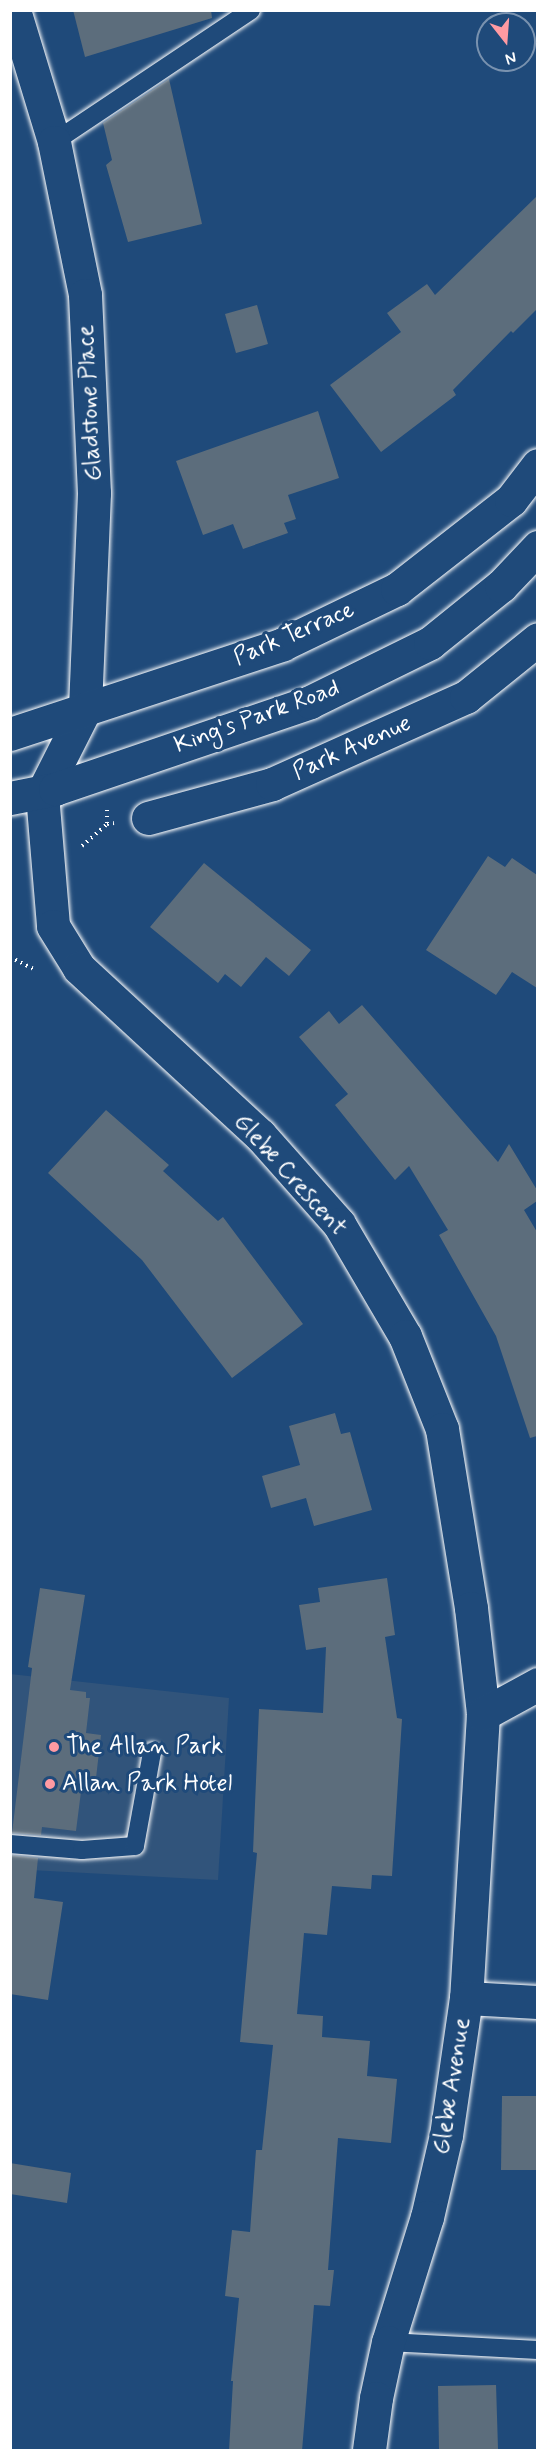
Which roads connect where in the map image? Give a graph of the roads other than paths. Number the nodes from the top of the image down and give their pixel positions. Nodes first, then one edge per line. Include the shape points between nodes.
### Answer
1 (14, 10) edge
2 (251, 10) edge
3 (54, 142) junction
4 (537, 465) edge
5 (537, 547) edge
6 (537, 639) edge
7 (85, 709) junction
8 (10, 734) edge
9 (26, 796) edge
10 (148, 818) dead end
11 (537, 1684) edge
12 (483, 1713) junction
13 (152, 1752) dead end
14 (10, 1844) edge
15 (466, 1998) junction
16 (537, 2002) edge
17 (388, 2342) junction
18 (537, 2350) edge
19 (369, 2451) edge

1 - 3 street, Gladstone Place
2 - 3 lane
3 - 7 street, Gladstone Place via 85,295 94,493
4 - 7 street, Park Terrace via 511,500 397,589 283,644
5 - 9 street, King's Park Road via 501,586 430,643 310,702
6 - 10 street, Park Avenue via 466,697 272,784
7 - 8 street, Park Terrace
7 - 9 street, Gladstone Place
9 - 12 street, Glebe Crescent via 53,926 79,968 260,1135 331,1215 405,1336 442,1429 471,1608
11 - 12 street
12 - 15 street, Glebe Avenue
13 - 14 lane via 135,1846 82,1850
15 - 16 street
15 - 17 street, Glebe Avenue via 447,2135 427,2217
17 - 18 lane
17 - 19 street, Glebe Avenue

